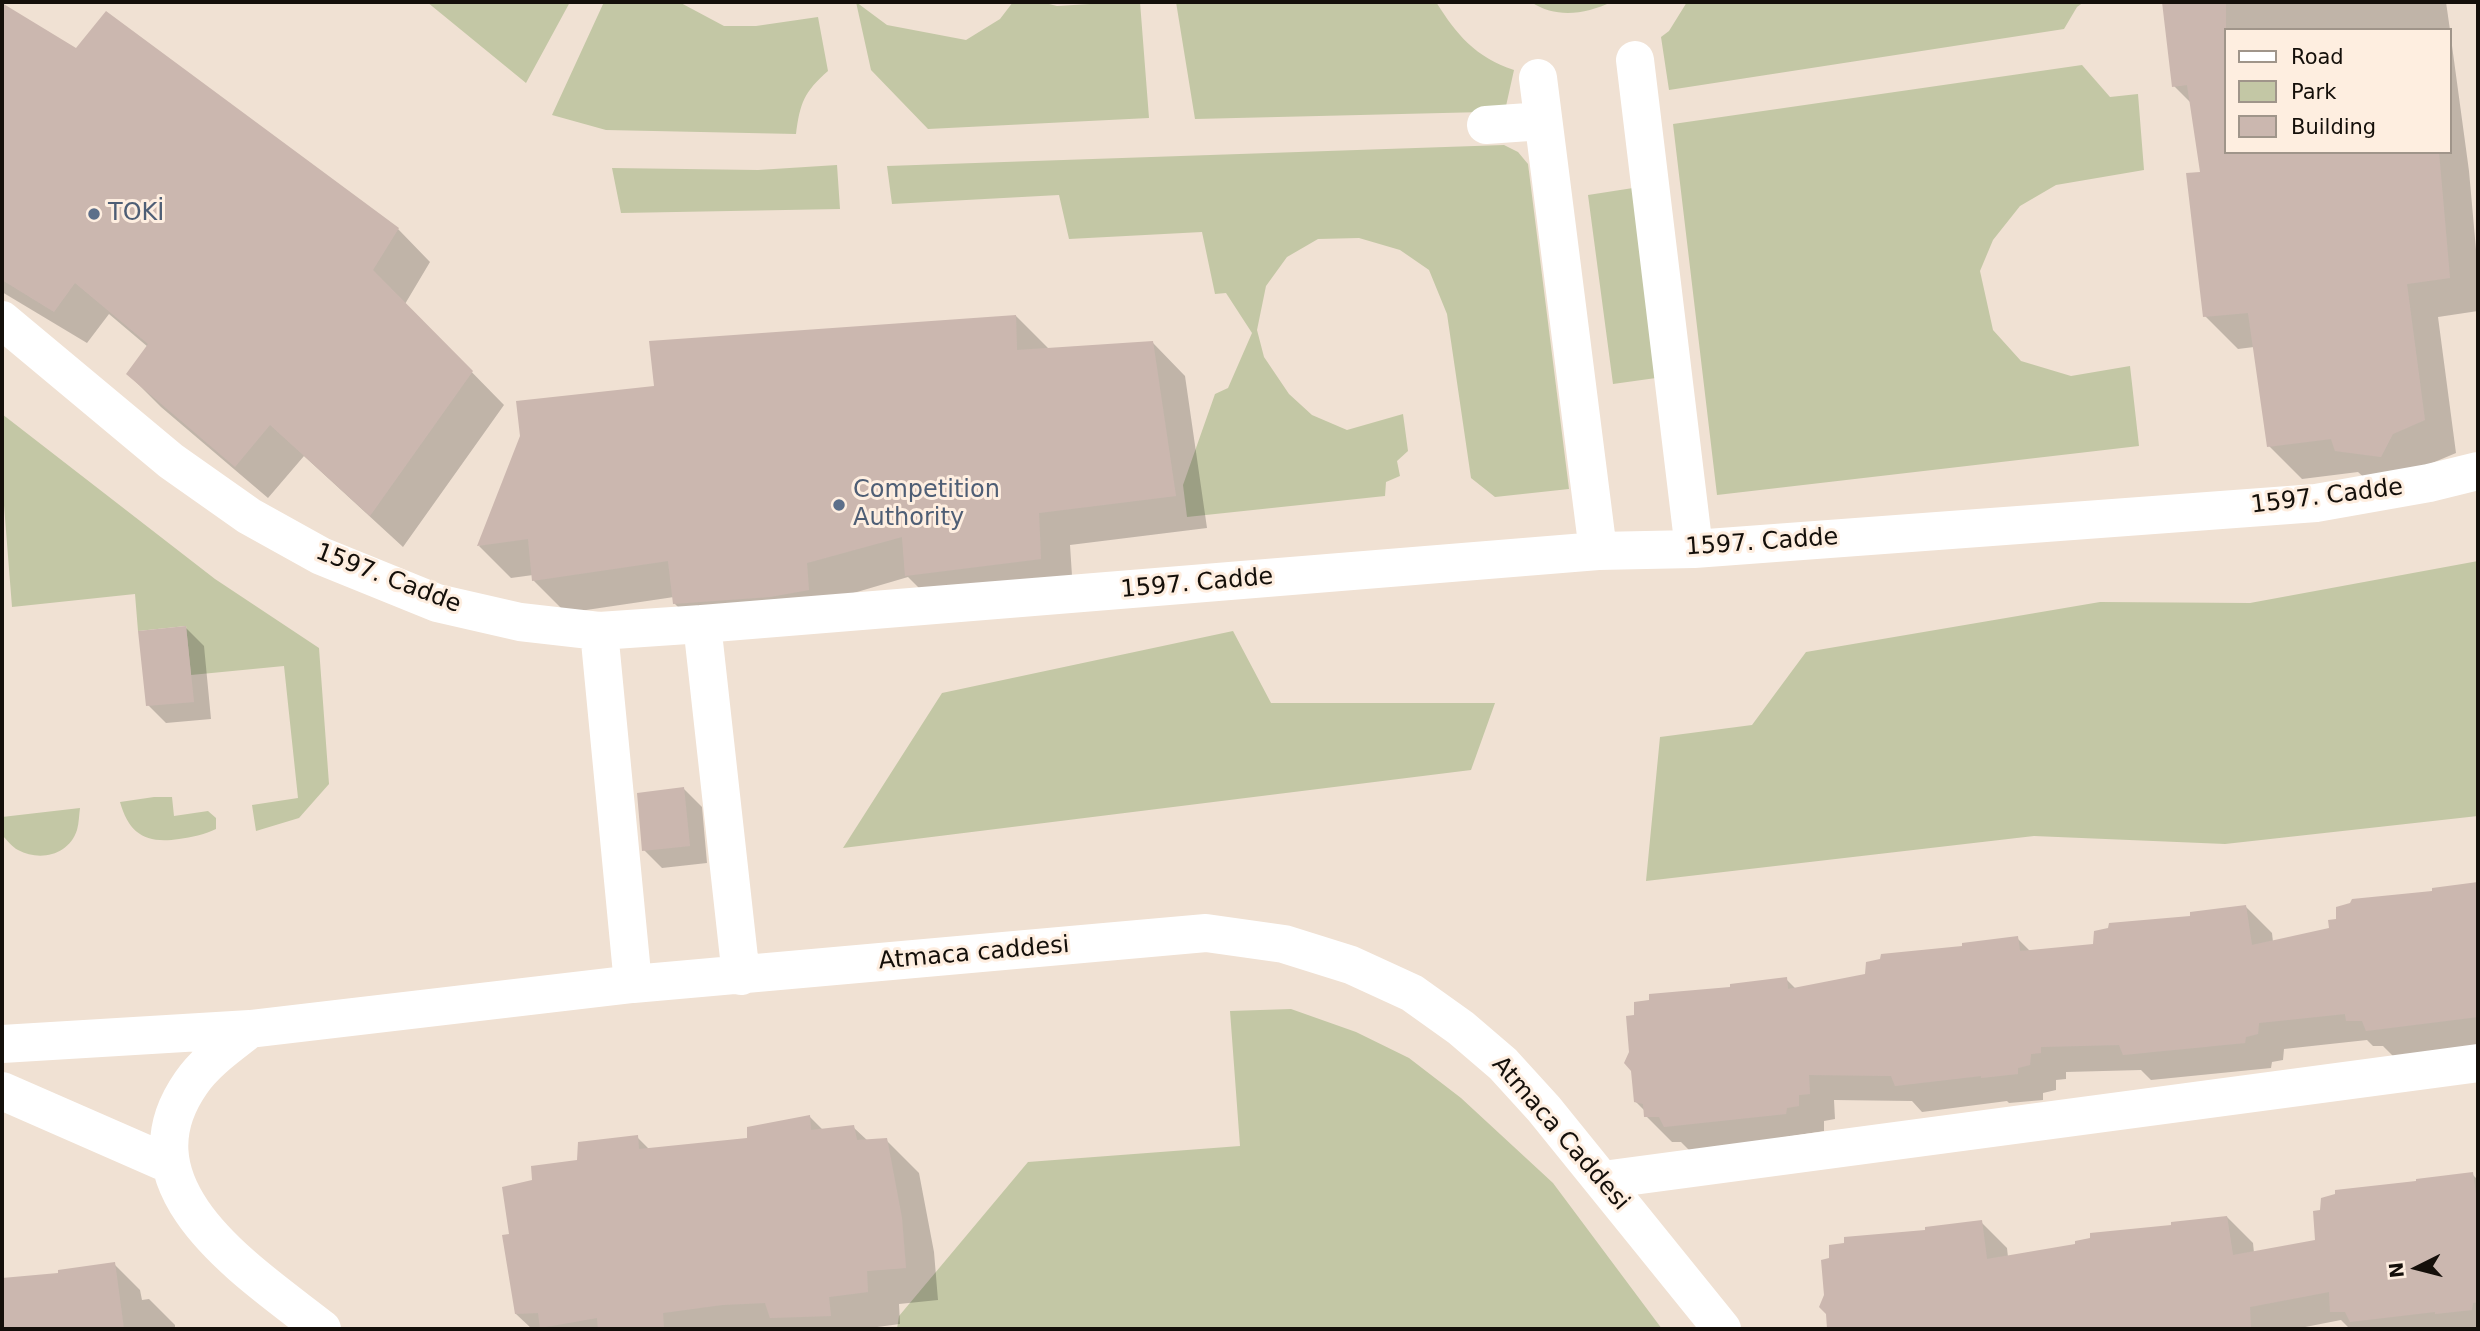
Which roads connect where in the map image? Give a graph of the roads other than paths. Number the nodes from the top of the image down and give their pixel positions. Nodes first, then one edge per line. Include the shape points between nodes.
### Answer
1 (1634, 60) dead end
2 (1538, 78) dead end
3 (1544, 121) junction
4 (1486, 125) dead end
5 (2, 320) edge
6 (2478, 471) edge
7 (1694, 548) junction
8 (1598, 551) junction
9 (702, 624) junction
10 (598, 631) junction
11 (1206, 933) joint
12 (741, 976) junction
13 (633, 984) junction
14 (250, 1029) junction
15 (2, 1045) edge
16 (2478, 1063) edge
17 (2, 1091) edge
18 (169, 1164) junction
19 (1602, 1180) junction
20 (322, 1329) edge
21 (1722, 1329) edge

1 - 7 street via 1655,106
2 - 3 street
3 - 4 street
3 - 8 street
5 - 10 street, 1597. Cadde via 171,461 248,516 321,556 437,603 520,622
6 - 7 street, 1597. Cadde via 2316,503
7 - 8 street, 1597. Cadde
8 - 9 street, 1597. Cadde
9 - 10 street, 1597. Cadde
9 - 12 street
10 - 13 street
11 - 12 street, Atmaca caddesi
11 - 19 street, Atmaca Caddesi via 1284,944 1351,965 1412,993 1503,1064
12 - 13 street, Atmaca caddesi
13 - 14 street, Atmaca caddesi
14 - 15 street, Atmaca caddesi
14 - 18 street via 214,1057 191,1083 172,1121
16 - 19 street
17 - 18 street
18 - 20 street via 187,1205 216,1242
19 - 21 street, Atmaca Caddesi

